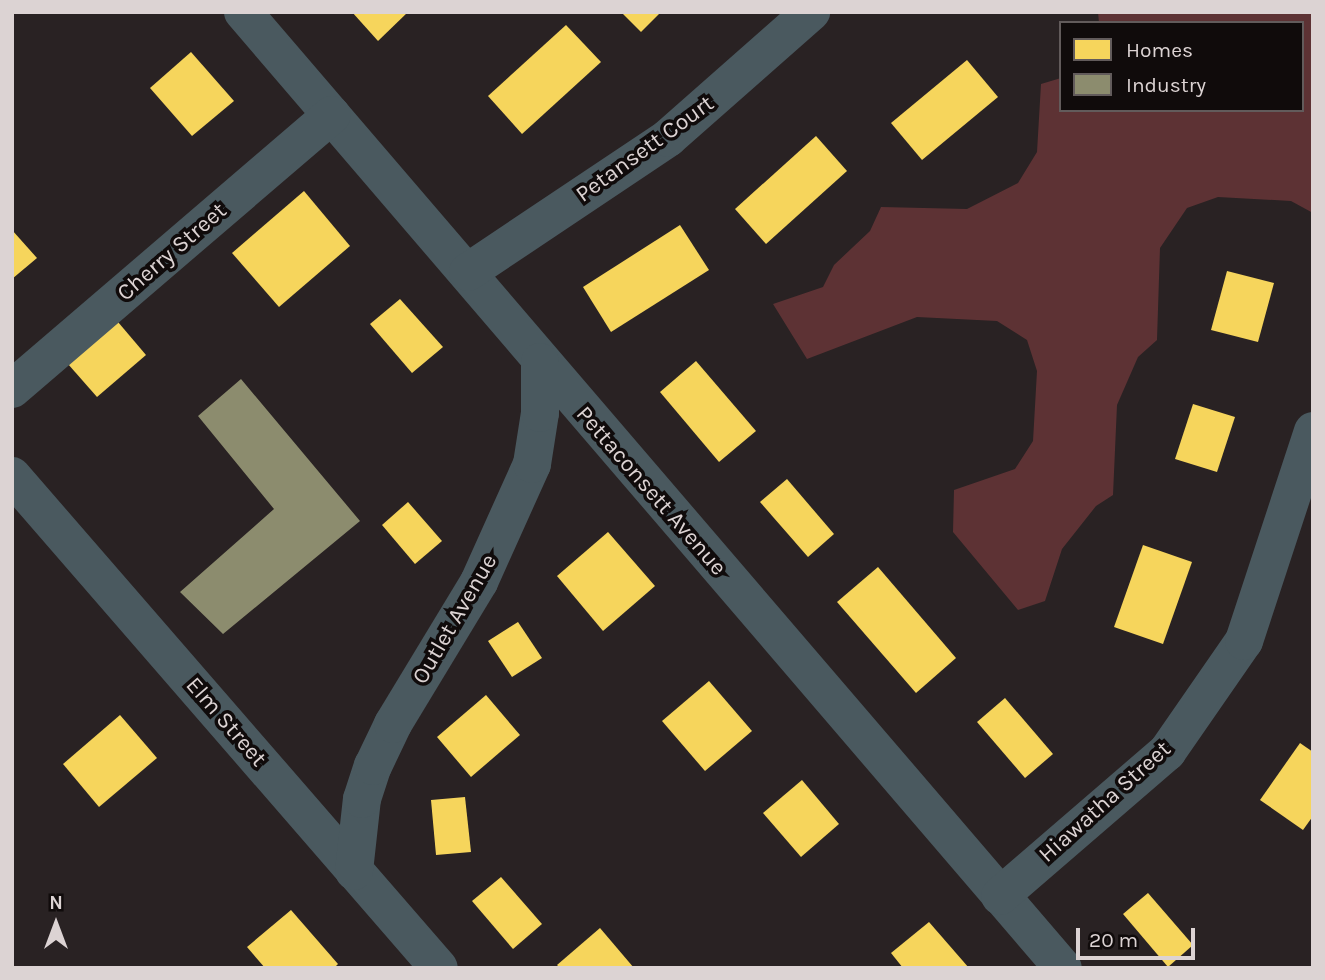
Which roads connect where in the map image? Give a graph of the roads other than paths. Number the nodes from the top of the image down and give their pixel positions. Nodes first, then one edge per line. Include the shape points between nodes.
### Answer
1 (243, 12) edge
2 (811, 12) edge
3 (332, 115) junction
4 (468, 272) junction
5 (540, 362) junction
6 (12, 389) edge
7 (1313, 431) edge
8 (12, 476) edge
9 (354, 871) junction
10 (1000, 896) junction
11 (439, 968) edge
12 (1063, 968) edge

1 - 3 street, Pettaconsett Avenue
2 - 4 street, Petansett Court via 668,138
3 - 4 street, Pettaconsett Avenue
3 - 6 street, Cherry Street
4 - 5 street, Pettaconsett Avenue
5 - 9 street, Outlet Avenue via 540,413 532,464 479,582 393,724 373,766 362,799
5 - 10 street, Pettaconsett Avenue
7 - 10 street, Hiawatha Street via 1244,641 1167,752
8 - 9 street, Elm Street
9 - 11 street, Elm Street
10 - 12 street, Pettaconsett Avenue

